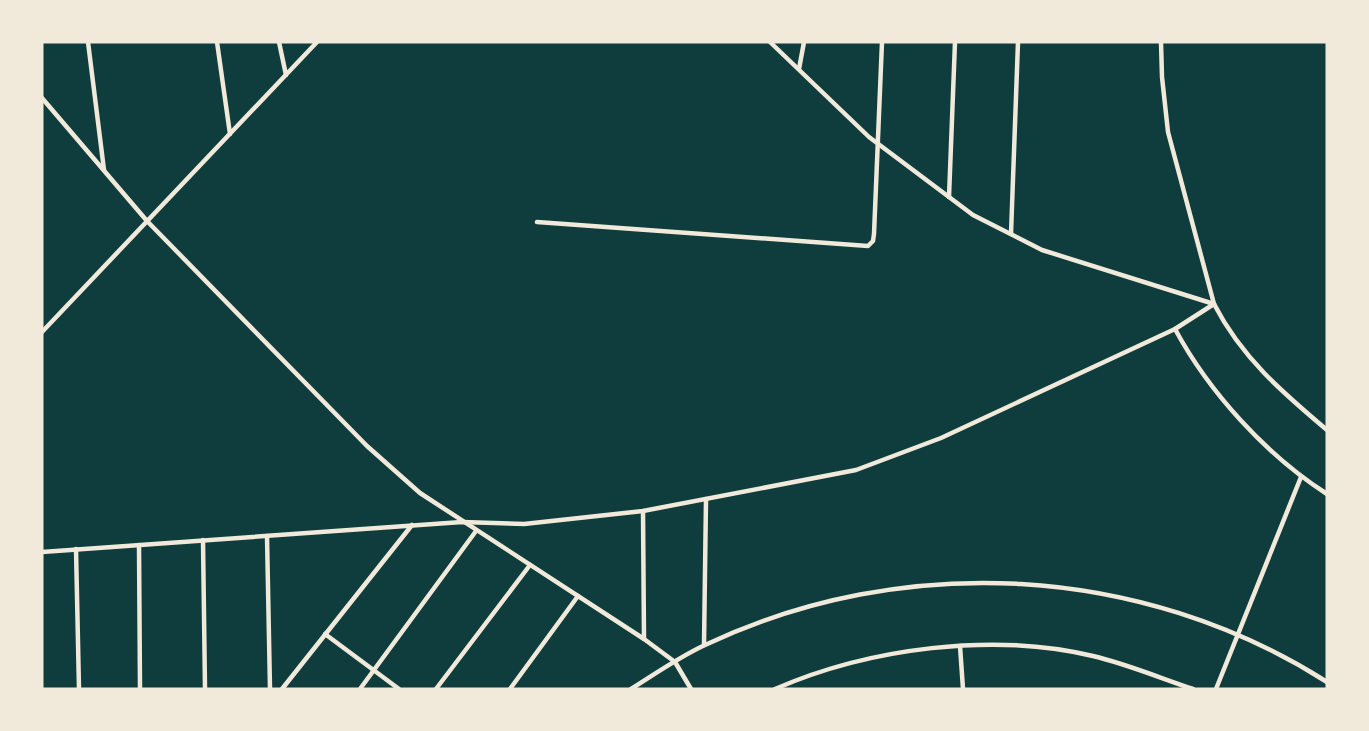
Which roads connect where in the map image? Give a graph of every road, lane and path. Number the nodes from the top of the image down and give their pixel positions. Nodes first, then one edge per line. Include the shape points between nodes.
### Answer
1 (88, 42) edge
2 (217, 42) edge
3 (279, 42) edge
4 (317, 42) edge
5 (770, 42) edge
6 (804, 42) edge
7 (882, 42) edge
8 (956, 42) edge
9 (1018, 42) edge
10 (1161, 42) edge
11 (799, 69) junction
12 (286, 75) junction
13 (42, 98) edge
14 (230, 135) junction
15 (878, 144) junction
16 (104, 172) junction
17 (949, 197) junction
18 (147, 221) junction
19 (537, 222) dead end
20 (1011, 234) junction
21 (1214, 304) junction
22 (1175, 329) junction
23 (42, 332) edge
24 (1327, 430) edge
25 (1301, 477) junction
26 (1327, 494) edge
27 (706, 499) junction
28 (643, 511) junction
29 (462, 522) junction
30 (412, 525) junction
31 (476, 531) junction
32 (267, 536) junction
33 (203, 540) junction
34 (139, 545) junction
35 (76, 549) junction
36 (42, 552) edge
37 (530, 565) junction
38 (578, 596) junction
39 (325, 634) junction
40 (1238, 635) junction
41 (644, 639) junction
42 (704, 645) junction
43 (960, 646) junction
44 (675, 662) junction
45 (374, 670) junction
46 (1327, 682) edge
47 (79, 689) edge
48 (140, 689) edge
49 (205, 689) edge
50 (270, 689) edge
51 (282, 689) edge
52 (360, 689) edge
53 (399, 689) edge
54 (436, 689) edge
55 (510, 689) edge
56 (631, 689) edge
57 (691, 689) edge
58 (775, 689) edge
59 (963, 689) edge
60 (1193, 689) edge
61 (1216, 689) edge

1 - 16 lane
2 - 14 lane
3 - 12 lane
4 - 12 lane
5 - 11 lane
6 - 11 lane
7 - 15 lane
8 - 17 lane
9 - 20 lane
10 - 21 lane via 1167,132
11 - 15 lane
12 - 14 lane
13 - 16 lane
14 - 18 lane
15 - 17 lane
15 - 19 lane via 874,234 868,246
16 - 18 lane
17 - 20 lane via 973,215
18 - 23 lane
18 - 29 lane via 367,446 420,493
20 - 21 lane via 1079,263
21 - 22 lane
21 - 24 lane via 1266,377
22 - 25 lane via 1216,391
22 - 27 lane via 941,438 856,470
25 - 26 lane
25 - 40 lane
27 - 28 lane
27 - 42 lane
28 - 29 lane via 524,524
28 - 41 lane
29 - 30 lane
29 - 31 lane
30 - 32 lane
30 - 39 lane
31 - 37 lane
31 - 45 lane
32 - 33 lane
32 - 50 lane
33 - 34 lane
33 - 49 lane
34 - 35 lane
34 - 48 lane
35 - 36 lane
35 - 47 lane
37 - 38 lane
37 - 54 lane
38 - 41 lane
38 - 55 lane
39 - 45 lane
39 - 51 lane
40 - 42 lane via 1201,620 1113,595 1033,584 975,582 894,588 838,598
40 - 46 lane
40 - 61 lane
41 - 44 lane
42 - 44 lane
43 - 58 lane via 870,659
43 - 59 lane
43 - 60 lane via 1004,644 1093,656
44 - 56 lane
44 - 57 lane
45 - 52 lane
45 - 53 lane

